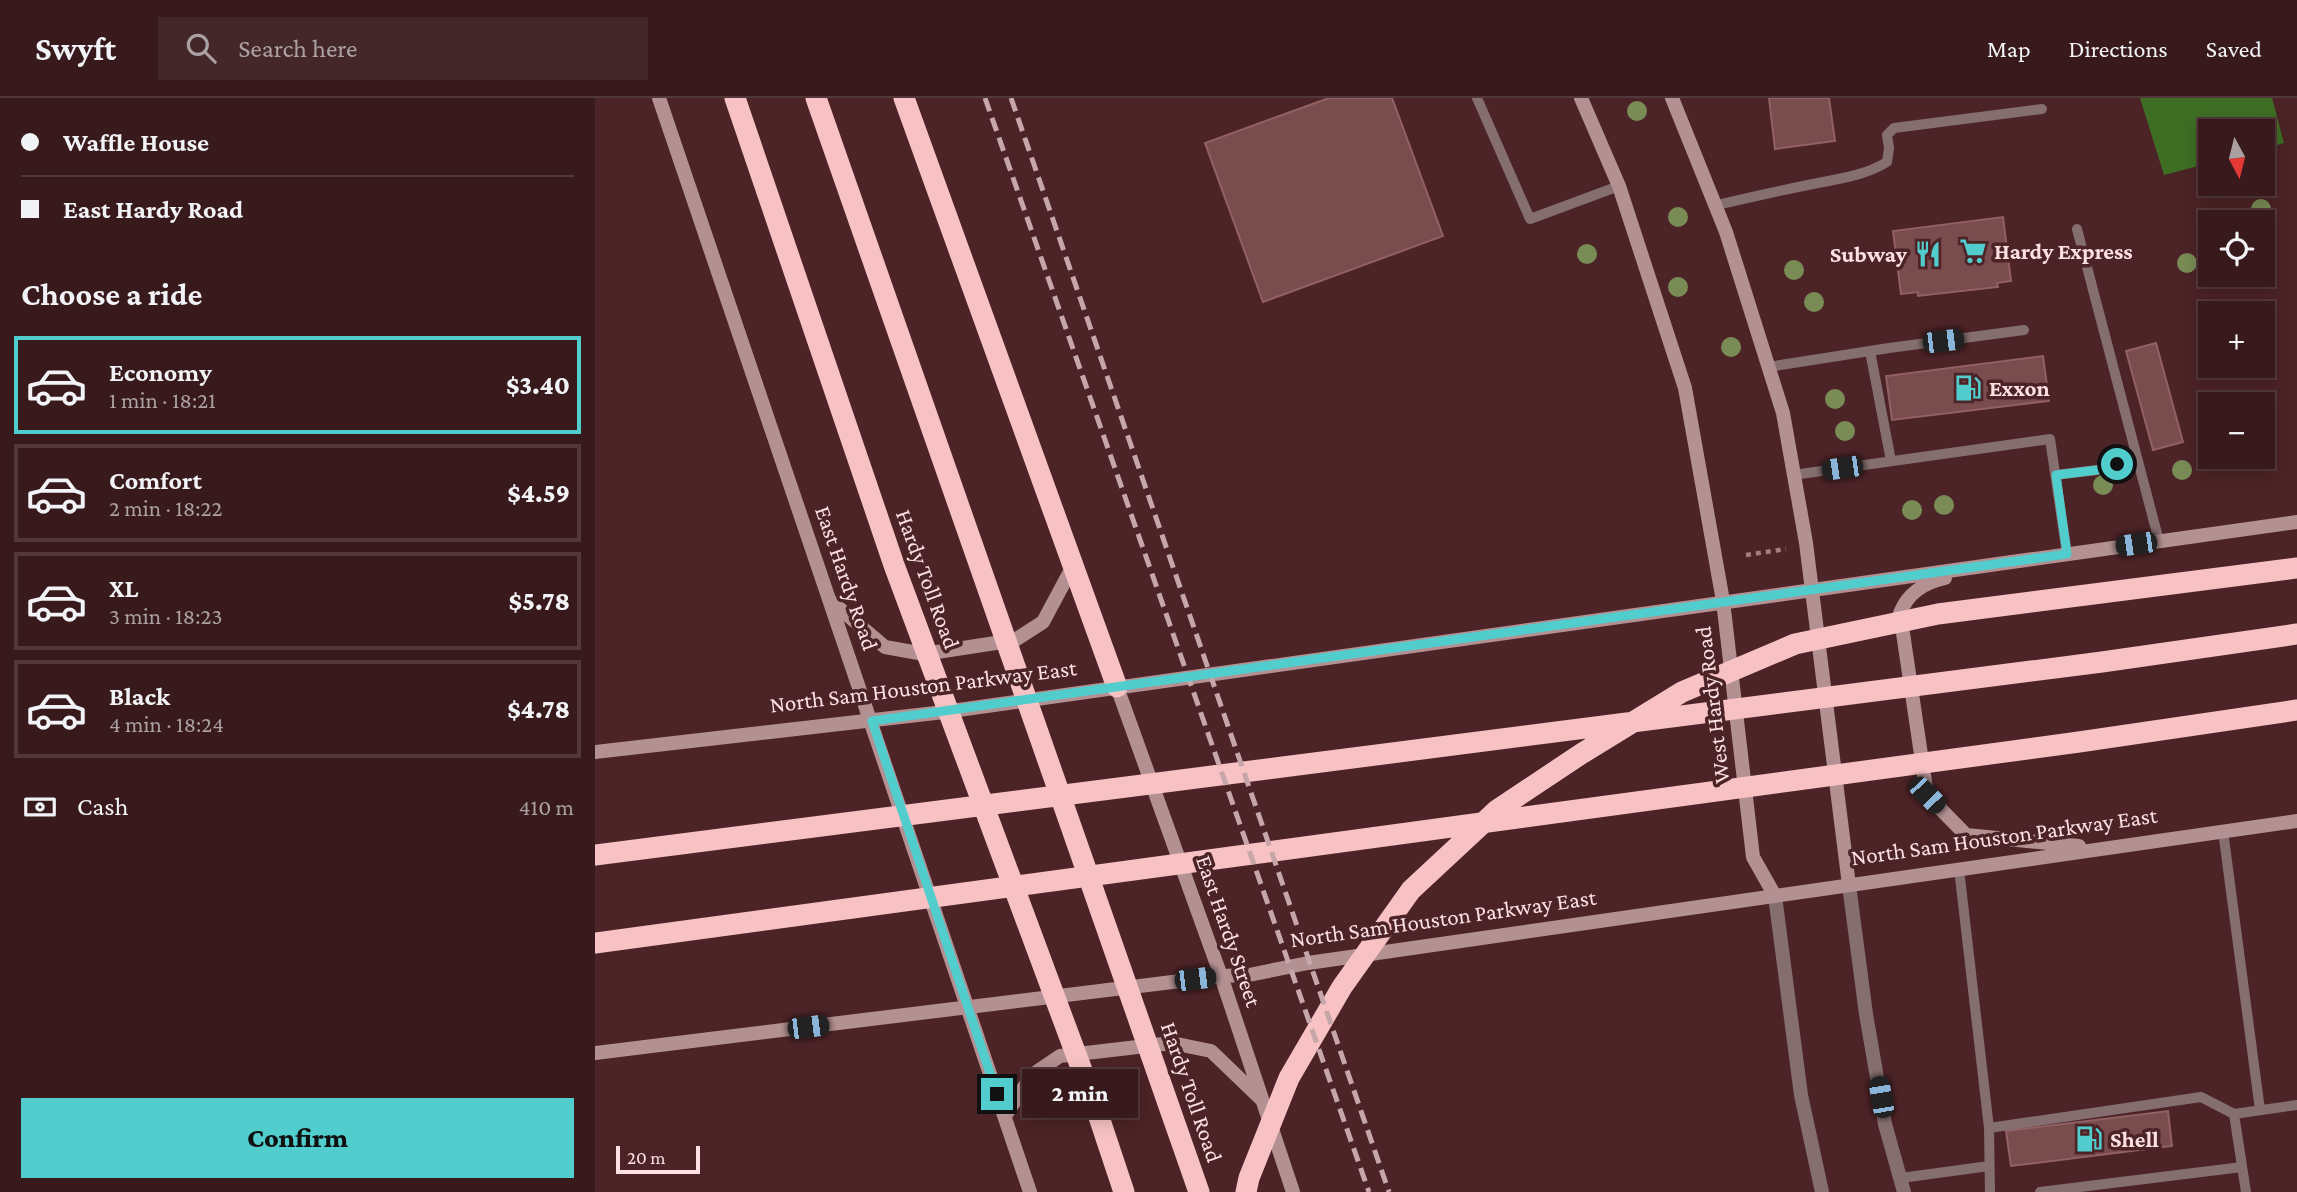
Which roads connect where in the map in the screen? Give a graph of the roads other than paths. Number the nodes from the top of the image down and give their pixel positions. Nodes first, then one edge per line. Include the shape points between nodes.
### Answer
1 (659, 98) edge
2 (735, 98) edge
3 (816, 98) edge
4 (904, 98) edge
5 (1477, 98) edge
6 (1581, 98) edge
7 (1672, 98) edge
8 (2042, 110) dead end
9 (1619, 186) junction
10 (1717, 205) junction
11 (2077, 229) dead end
12 (2024, 330) dead end
13 (1870, 351) junction
14 (1768, 367) junction
15 (2137, 457) junction
16 (1891, 461) junction
17 (1793, 475) junction
18 (2056, 475) junction
19 (2297, 522) edge
20 (2159, 541) junction
21 (2067, 554) junction
22 (2007, 563) junction
23 (1073, 566) junction
24 (2297, 568) edge
25 (1811, 589) junction
26 (831, 601) junction
27 (1723, 601) junction
28 (2297, 634) edge
29 (1117, 687) junction
30 (2297, 710) edge
31 (872, 721) junction
32 (595, 752) edge
33 (2297, 821) edge
34 (2223, 831) junction
35 (2103, 848) junction
36 (595, 855) edge
37 (1959, 869) junction
38 (1849, 885) junction
39 (1775, 897) junction
40 (595, 943) edge
41 (1221, 976) junction
42 (968, 1007) junction
43 (595, 1053) edge
44 (1262, 1100) junction
45 (2297, 1105) edge
46 (2260, 1110) junction
47 (2234, 1114) junction
48 (1005, 1116) junction
49 (1989, 1128) junction
50 (1989, 1166) junction
51 (2242, 1167) junction
52 (1903, 1185) edge
53 (1030, 1192) edge
54 (1124, 1192) edge
55 (1199, 1192) edge
56 (1246, 1192) edge
57 (1293, 1192) edge
58 (1822, 1192) edge
59 (1990, 1192) edge
60 (2040, 1192) edge
61 (2246, 1192) edge

1 - 26 main road, East Hardy Road
2 - 54 highway, Hardy Toll Road via 894,565
3 - 55 highway, Hardy Toll Road
4 - 23 highway
5 - 9 lane via 1530,219
6 - 9 main road, West Hardy Road
7 - 10 main road
8 - 10 lane via 1893,128 1887,135 1887,162 1875,169 1845,180
9 - 27 main road, West Hardy Road via 1685,388
10 - 14 main road
11 - 15 lane
12 - 13 lane
13 - 14 lane
13 - 16 lane
14 - 17 main road via 1783,413
15 - 18 lane via 2097,470
15 - 20 lane
16 - 17 lane
16 - 18 lane via 2050,439
17 - 25 main road
18 - 21 lane
19 - 20 main road, North Sam Houston Parkway East
20 - 21 main road, North Sam Houston Parkway East
21 - 22 main road, North Sam Houston Parkway East
22 - 25 main road, North Sam Houston Parkway East
22 - 35 main road via 1933,581 1916,590 1900,613 1927,795 1966,835
23 - 26 main road via 1043,622 1016,640 924,653 884,647
23 - 29 highway
24 - 56 highway via 1938,614 1795,644 1682,692 1497,810 1411,890 1342,986 1289,1078
25 - 27 main road, North Sam Houston Parkway East
25 - 38 main road
26 - 31 main road, East Hardy Road
27 - 29 main road, North Sam Houston Parkway East
27 - 39 main road, West Hardy Road via 1753,857
28 - 36 highway
29 - 31 main road, North Sam Houston Parkway East
29 - 41 main road, East Hardy Street
30 - 40 highway
31 - 32 main road, North Sam Houston Parkway East
31 - 42 main road, East Hardy Road
33 - 34 main road, North Sam Houston Parkway East
34 - 35 main road, North Sam Houston Parkway East
34 - 46 lane
35 - 37 main road, North Sam Houston Parkway East
37 - 38 main road, North Sam Houston Parkway East
37 - 49 lane
38 - 39 main road, North Sam Houston Parkway East
38 - 52 street via 1883,1111
39 - 41 main road, North Sam Houston Parkway East
39 - 58 street, West Hardy Road via 1801,1094
41 - 42 main road, North Sam Houston Parkway East
41 - 44 main road, East Hardy Street
42 - 43 main road, North Sam Houston Parkway East
42 - 48 main road, East Hardy Road
44 - 48 main road via 1211,1051 1172,1043 1059,1056 1032,1075
44 - 57 main road, East Hardy Street
45 - 46 lane
46 - 47 lane
47 - 49 lane via 2201,1097
47 - 51 lane
48 - 53 main road, East Hardy Road
49 - 50 lane
50 - 52 lane
50 - 59 lane
51 - 60 lane
51 - 61 lane

